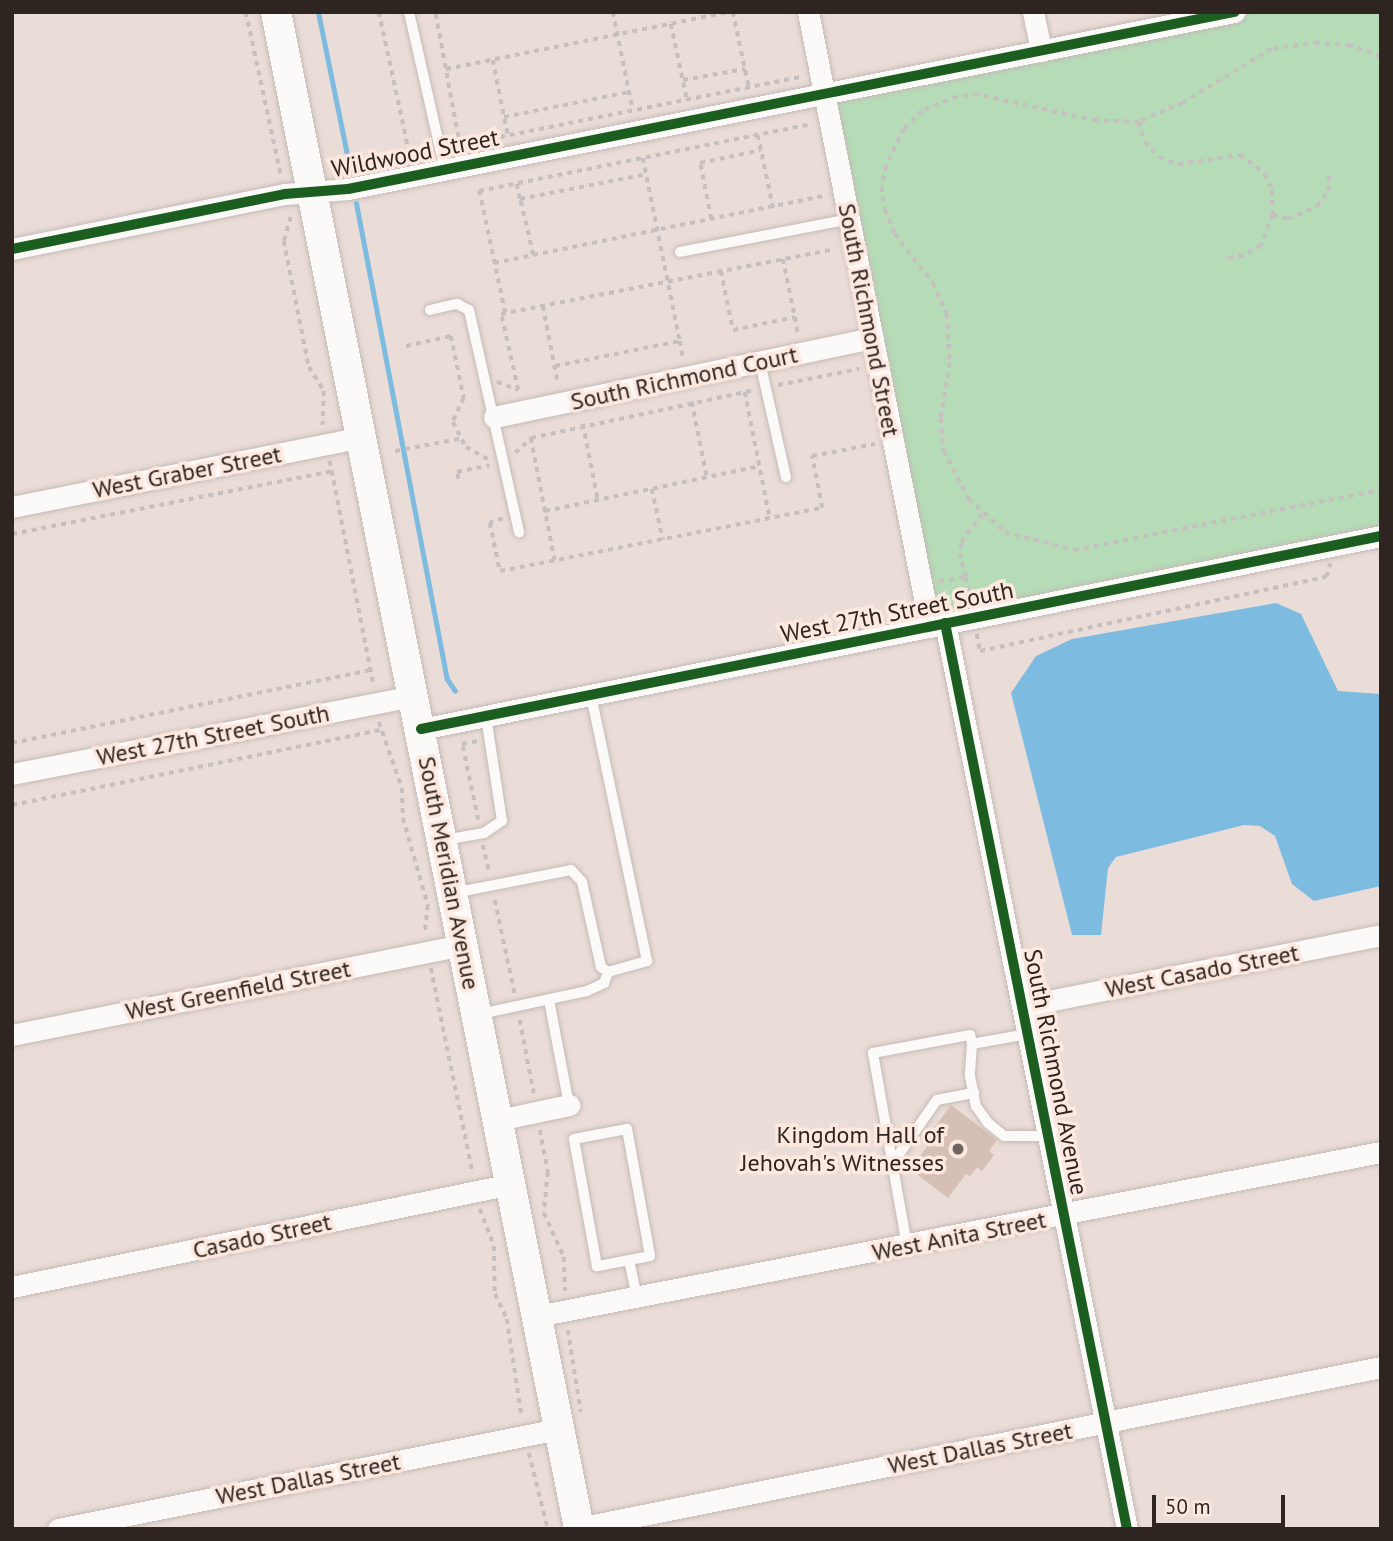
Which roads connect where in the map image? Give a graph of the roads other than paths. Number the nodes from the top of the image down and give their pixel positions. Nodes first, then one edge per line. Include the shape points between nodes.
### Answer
1 (276, 12) edge
2 (409, 12) edge
3 (808, 12) edge
4 (1033, 12) edge
5 (1234, 12) edge
6 (1041, 51) junction
7 (824, 94) junction
8 (443, 159) junction
9 (299, 194) junction
10 (849, 219) junction
11 (12, 249) edge
12 (680, 252) dead end
13 (430, 310) dead end
14 (873, 338) junction
15 (760, 362) junction
16 (494, 417) junction
17 (362, 436) junction
18 (786, 477) dead end
19 (12, 507) edge
20 (519, 532) dead end
21 (1381, 536) edge
22 (938, 625) junction
23 (591, 695) junction
24 (415, 696) junction
25 (486, 716) junction
26 (421, 729) junction
27 (12, 775) edge
28 (443, 841) junction
29 (453, 893) junction
30 (1381, 935) edge
31 (464, 945) junction
32 (608, 972) junction
33 (549, 1000) junction
34 (1023, 1006) junction
35 (477, 1015) junction
36 (1027, 1034) junction
37 (12, 1035) edge
38 (972, 1044) junction
39 (974, 1094) junction
40 (569, 1105) joint
41 (498, 1120) junction
42 (1047, 1136) junction
43 (1381, 1152) edge
44 (892, 1164) junction
45 (511, 1184) junction
46 (1063, 1216) junction
47 (907, 1246) junction
48 (629, 1260) junction
49 (12, 1287) edge
50 (637, 1297) junction
51 (537, 1316) junction
52 (1381, 1367) edge
53 (1105, 1422) junction
54 (558, 1429) junction
55 (58, 1529) edge
56 (578, 1529) edge
57 (1127, 1529) edge

1 - 9 main road, South Meridian Avenue
2 - 8 lane
3 - 7 street, South Richmond Street
4 - 6 street
5 - 6 street, Wildwood Street
6 - 7 street, Wildwood Street
7 - 8 street, Wildwood Street
7 - 10 street, South Richmond Street
8 - 9 street, Wildwood Street
9 - 11 street, Wildwood Street
9 - 17 main road, South Meridian Avenue
10 - 12 lane
10 - 14 street, South Richmond Street
13 - 16 lane via 457,304 469,310
14 - 15 street, South Richmond Court
14 - 22 street, South Richmond Street
15 - 16 street, South Richmond Court
15 - 18 lane
16 - 20 lane
17 - 19 street, West Graber Street
17 - 24 main road, South Meridian Avenue
21 - 22 street, West 27th Street South
22 - 23 street, West 27th Street South
22 - 34 street, South Richmond Avenue
23 - 25 street, West 27th Street South
23 - 32 lane via 649,954 642,965
24 - 26 main road, South Meridian Avenue
24 - 27 street, West 27th Street South
25 - 26 street, West 27th Street South
25 - 28 lane via 502,821 484,832
26 - 28 main road, South Meridian Avenue
28 - 29 main road, South Meridian Avenue
29 - 31 main road, South Meridian Avenue
29 - 32 lane via 575,872 582,882 596,953
30 - 34 street, West Casado Street
31 - 35 main road, South Meridian Avenue
31 - 37 street, West Greenfield Street
32 - 33 lane via 596,988
33 - 35 lane
33 - 40 lane
34 - 36 street, South Richmond Avenue
35 - 41 main road, South Meridian Avenue
36 - 38 lane
36 - 42 street, South Richmond Avenue
38 - 39 lane
38 - 44 lane via 970,1035 873,1054
39 - 42 lane via 988,1123 1004,1136
39 - 44 lane via 937,1100
40 - 41 street
41 - 45 main road, South Meridian Avenue
42 - 46 street, South Richmond Avenue
43 - 46 street, West Anita Street
44 - 47 lane
45 - 49 street, Casado Street
45 - 51 main road, South Meridian Avenue
46 - 47 street, West Anita Street
46 - 53 street, South Richmond Avenue
47 - 50 street, West Anita Street
48 - 48 lane via 650,1256 627,1129 574,1139 597,1266
48 - 50 lane
50 - 51 street, West Anita Street
51 - 54 main road, South Meridian Avenue
52 - 53 street, West Dallas Street
53 - 56 street, West Dallas Street
53 - 57 street, South Richmond Avenue
54 - 55 street, West Dallas Street
54 - 56 main road, South Meridian Avenue

